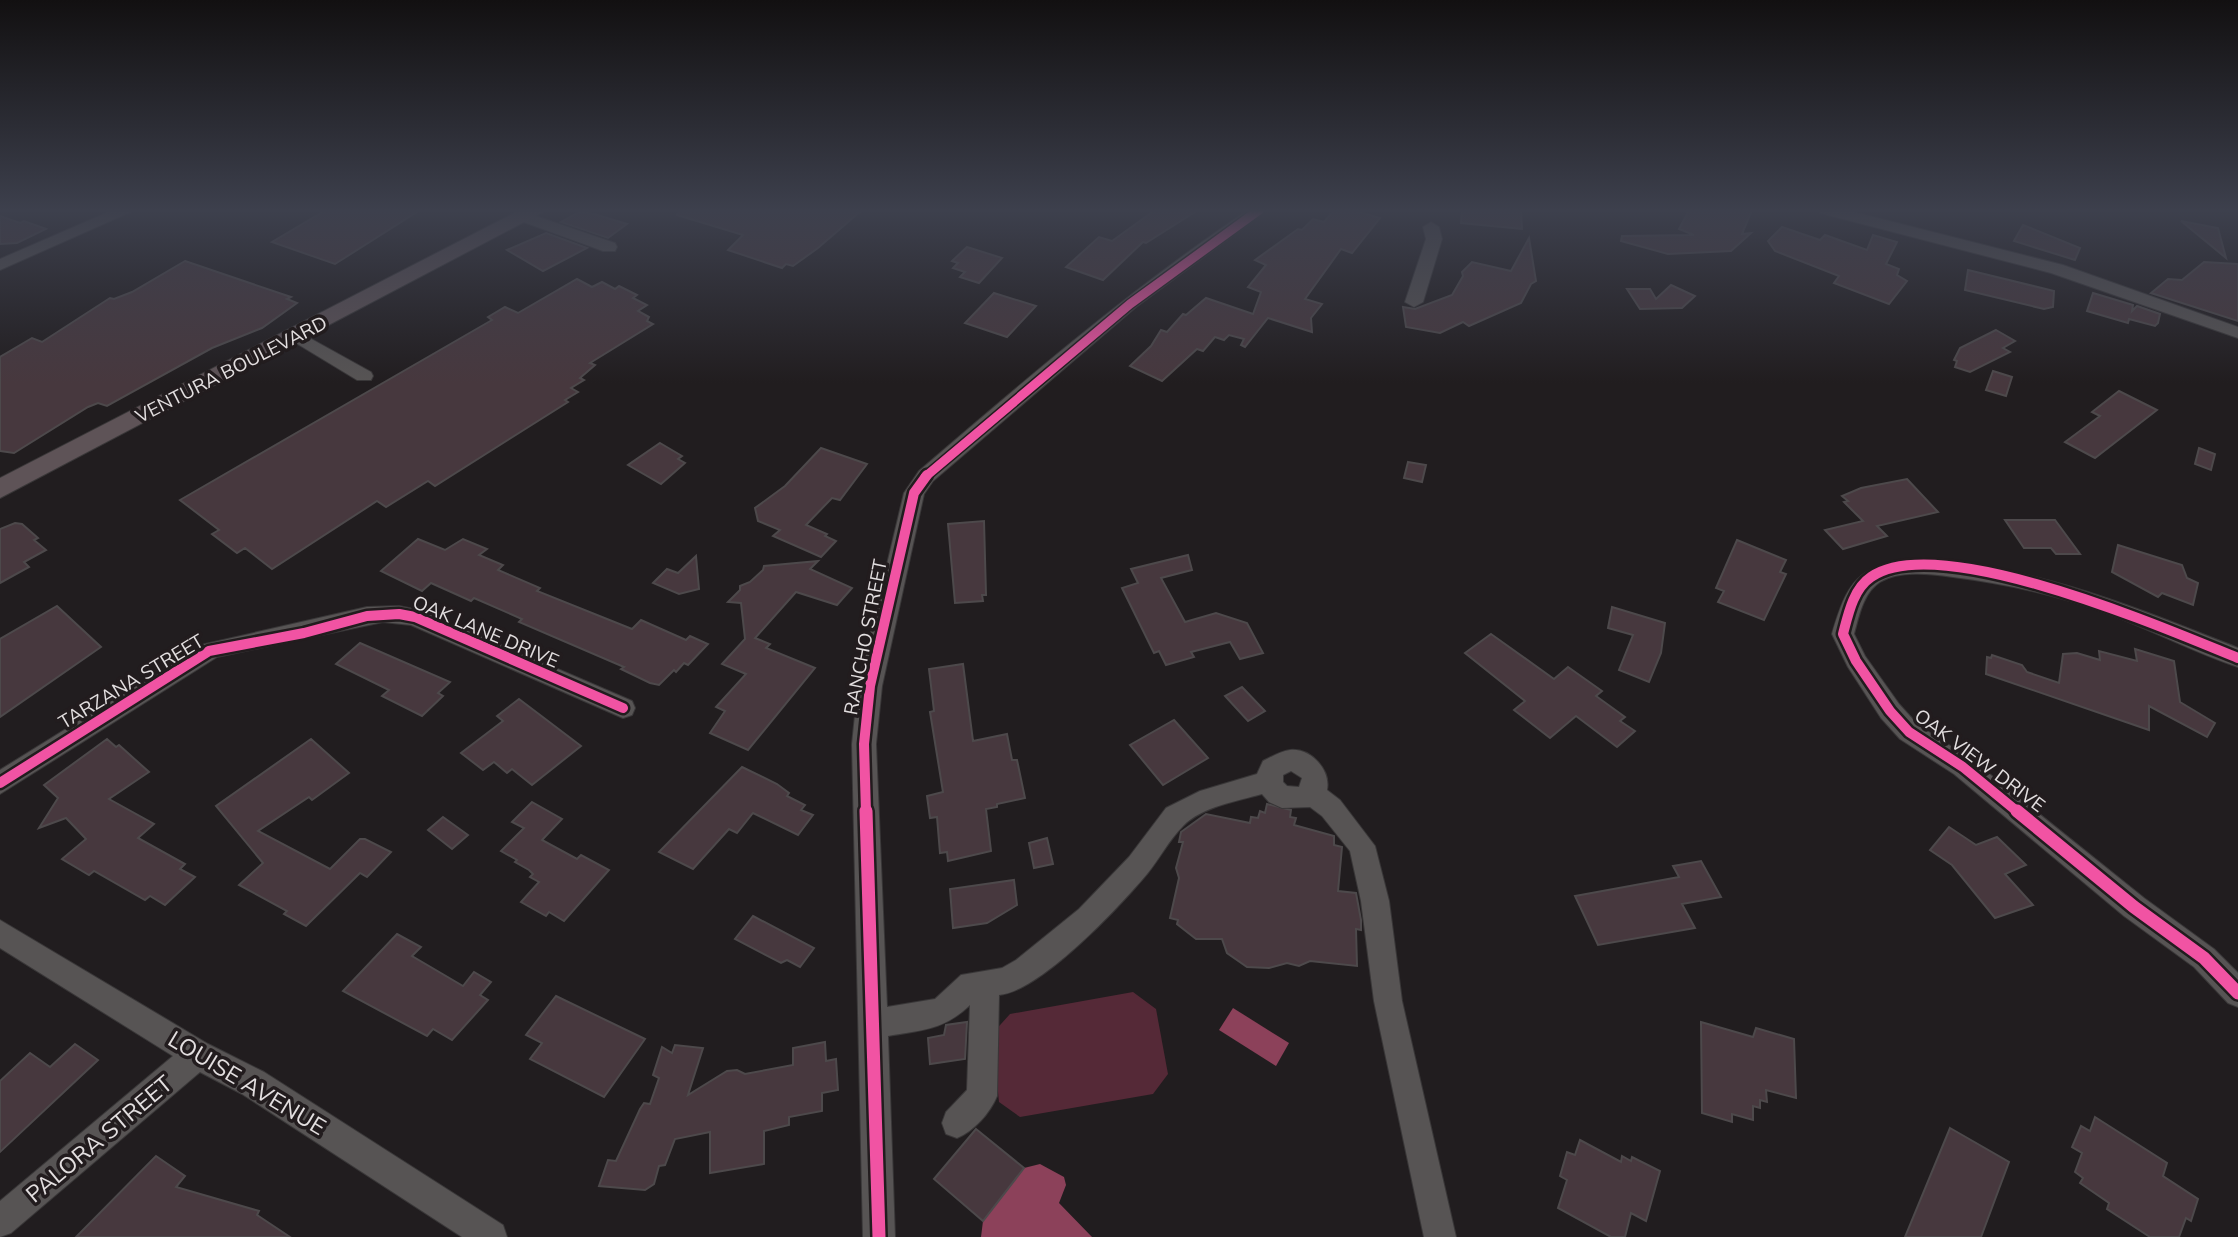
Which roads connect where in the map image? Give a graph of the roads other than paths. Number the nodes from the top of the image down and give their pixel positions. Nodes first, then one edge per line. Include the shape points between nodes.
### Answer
1 (428, 268) edge
2 (1177, 268) edge
3 (1425, 268) edge
4 (2048, 268) edge
5 (1415, 302) dead end
6 (2238, 333) edge
7 (297, 336) junction
8 (364, 376) dead end
9 (0, 489) edge
10 (291, 636) joint
11 (2238, 658) edge
12 (623, 708) dead end
13 (1269, 780) junction
14 (0, 783) edge
15 (1311, 793) junction
16 (0, 933) edge
17 (985, 983) junction
18 (2238, 993) edge
19 (872, 1024) junction
20 (197, 1054) junction
21 (957, 1123) dead end
22 (0, 1222) edge
23 (491, 1237) edge
24 (879, 1237) edge
25 (1440, 1237) edge

1 - 7 main road, VENTURA BOULEVARD
2 - 19 street, RANCHO STREET via 1034,384 926,477 914,493 870,686 864,744
3 - 5 street
4 - 6 street
7 - 8 street
7 - 9 main road, VENTURA BOULEVARD
10 - 12 street, OAK LANE DRIVE via 396,611
10 - 14 street, TARZANA STREET via 232,643 209,651
11 - 18 street, OAK VIEW DRIVE via 2084,597 1929,564 1898,566 1872,576 1856,594 1843,634 1863,672 1909,732 1963,767 2134,907 2204,958
13 - 15 street via 1282,797 1298,800
13 - 15 street via 1277,764 1298,761 1314,775
13 - 17 street via 1209,799 1175,816 1089,918 1026,969 1006,981
15 - 25 street via 1331,808 1362,846 1375,901 1388,1001
16 - 20 street, LOUISE AVENUE
17 - 19 street via 971,985 942,1012
17 - 21 street via 982,1096
19 - 24 street, RANCHO STREET
20 - 22 street, PALORA STREET
20 - 23 street, LOUISE AVENUE via 253,1083

